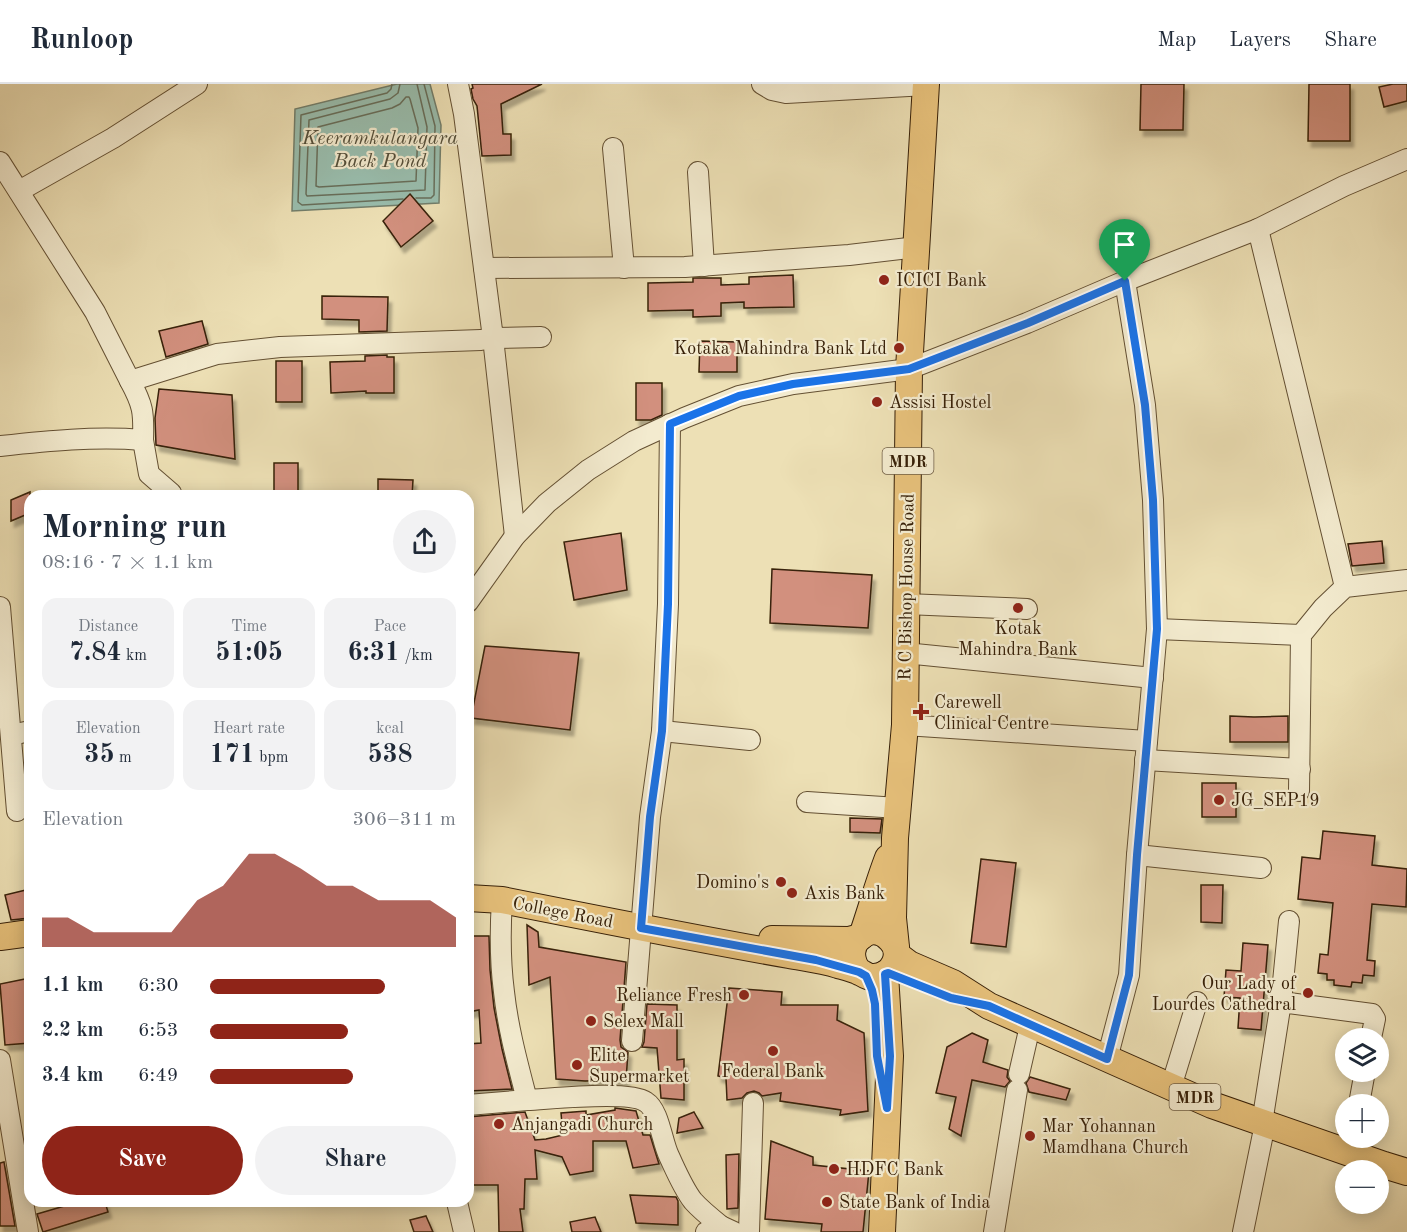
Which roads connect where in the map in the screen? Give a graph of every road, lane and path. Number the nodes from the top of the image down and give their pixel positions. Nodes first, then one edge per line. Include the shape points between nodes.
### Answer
1 (197, 84) edge
2 (458, 84) edge
3 (762, 84) edge
4 (926, 85) edge
5 (613, 148) dead end
6 (1407, 159) edge
7 (0, 162) edge
8 (698, 172) dead end
9 (19, 191) junction
10 (1258, 229) junction
11 (916, 247) junction
12 (704, 266) junction
13 (484, 268) junction
14 (624, 268) junction
15 (1125, 281) junction
16 (541, 337) dead end
17 (493, 338) junction
18 (909, 369) junction
19 (130, 381) junction
20 (670, 424) junction
21 (143, 440) junction
22 (0, 446) edge
23 (168, 490) edge
24 (515, 536) junction
25 (1407, 580) edge
26 (1345, 587) junction
27 (474, 594) edge
28 (906, 604) junction
29 (0, 607) edge
30 (1027, 609) dead end
31 (1157, 629) junction
32 (1301, 635) junction
33 (905, 652) junction
34 (1153, 678) junction
35 (904, 725) junction
36 (662, 731) junction
37 (20, 733) edge
38 (750, 740) dead end
39 (1146, 750) junction
40 (1300, 769) junction
41 (1299, 791) dead end
42 (807, 802) dead end
43 (898, 808) junction
44 (16, 811) edge
45 (895, 838) junction
46 (1137, 855) junction
47 (1261, 868) dead end
48 (474, 898) edge
49 (502, 900) junction
50 (1289, 921) dead end
51 (641, 928) junction
52 (24, 934) edge
53 (861, 936) junction
54 (0, 937) edge
55 (727, 944) junction
56 (882, 966) junction
57 (1197, 1002) dead end
58 (1281, 1002) junction
59 (1030, 1026) junction
60 (1373, 1028) edge
61 (632, 1041) dead end
62 (1107, 1059) junction
63 (0, 1060) edge
64 (1171, 1087) junction
65 (527, 1100) junction
66 (753, 1103) dead end
67 (474, 1104) edge
68 (1264, 1123) junction
69 (1335, 1141) edge
70 (1358, 1148) edge
71 (1407, 1172) edge
72 (458, 1207) edge
73 (721, 1230) edge
74 (28, 1232) edge
75 (464, 1232) edge
76 (749, 1232) edge
77 (882, 1232) edge
78 (994, 1232) edge
79 (1243, 1232) edge

1 - 9 street via 113,138
2 - 13 street
3 - 4 street via 786,93
4 - 11 main road, R C Bishop House Road / MDR
5 - 14 street
6 - 10 street
7 - 9 street
8 - 12 street
9 - 19 street via 95,312
10 - 15 street
10 - 26 street
11 - 12 street
11 - 18 main road, R C Bishop House Road / MDR
12 - 14 street
13 - 14 street
13 - 17 street
15 - 18 street
15 - 31 street via 1145,405
16 - 17 street
17 - 19 street via 280,346 217,354
17 - 24 street
18 - 20 street via 793,384 739,396
18 - 28 main road, R C Bishop House Road / MDR
19 - 21 street via 144,418
20 - 24 street via 588,470 547,503
20 - 36 street
21 - 22 street via 114,438
21 - 23 street via 149,474
24 - 27 street
25 - 26 street
26 - 32 street
28 - 30 street
28 - 33 main road, R C Bishop House Road / MDR
29 - 37 street
31 - 32 street
31 - 34 street
32 - 40 street
33 - 34 street
33 - 35 main road, R C Bishop House Road / MDR
34 - 39 street
35 - 39 street
35 - 43 main road, R C Bishop House Road / MDR
36 - 38 street
36 - 51 street
37 - 44 street
39 - 40 street
39 - 46 street
40 - 41 street
42 - 43 street
43 - 45 main road, R C Bishop House Road / MDR
45 - 53 main road
45 - 56 main road via 893,918
46 - 47 street
46 - 62 street via 1129,975
48 - 49 main road, College Road / MDR
49 - 51 main road, College Road / MDR
49 - 65 street via 504,993
50 - 58 street
51 - 55 main road, College Road / MDR
51 - 61 street
52 - 54 main road
53 - 55 main road, MDR via 849,940 776,939
53 - 56 main road via 852,950 854,966
53 - 56 main road via 882,933 893,941
55 - 56 main road, MDR via 816,960
56 - 59 main road, MDR via 909,963
56 - 77 main road via 890,1056
57 - 64 street
58 - 60 street via 1372,1014
58 - 68 street
59 - 62 main road, MDR
59 - 78 street
62 - 64 main road, MDR
63 - 74 street
64 - 68 main road, MDR
65 - 67 street
65 - 73 street via 600,1096 646,1101 653,1108 677,1174 694,1201
66 - 76 street
68 - 69 main road, MDR
68 - 79 street
70 - 71 main road, MDR
72 - 75 street

